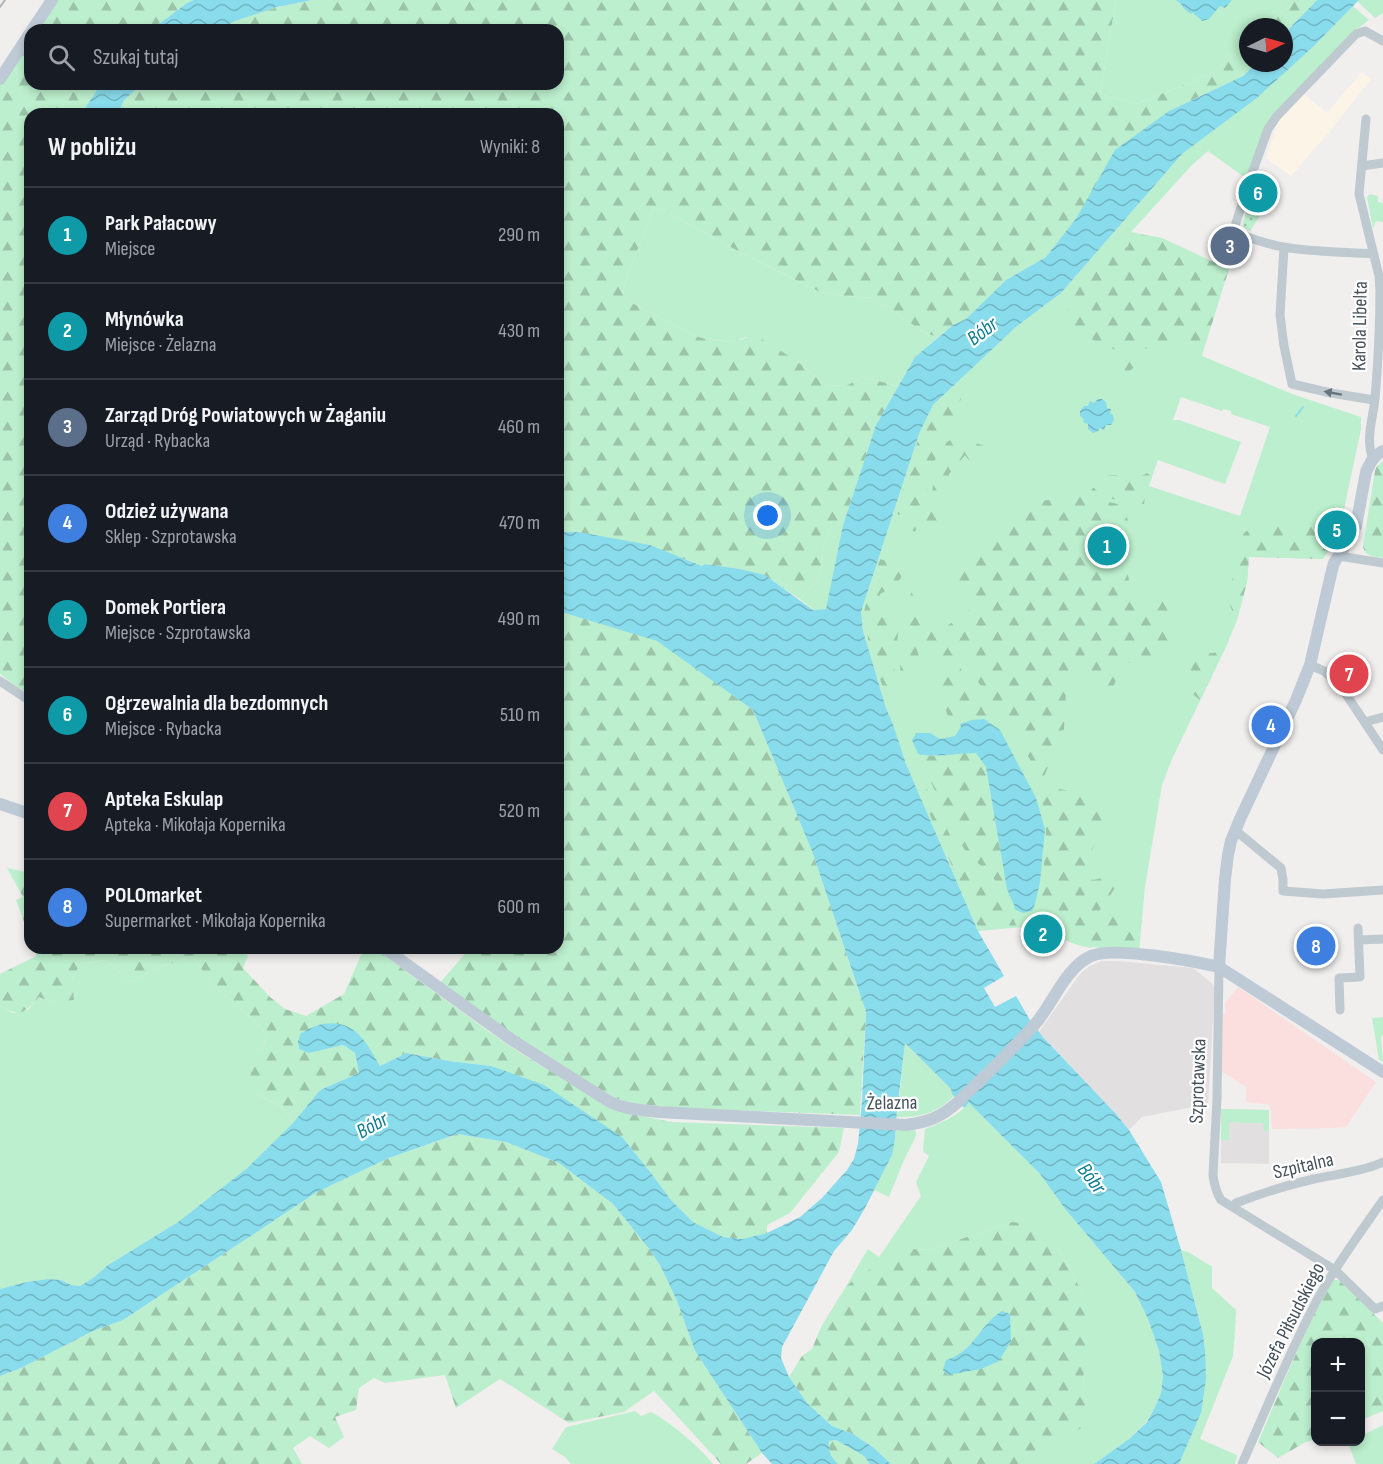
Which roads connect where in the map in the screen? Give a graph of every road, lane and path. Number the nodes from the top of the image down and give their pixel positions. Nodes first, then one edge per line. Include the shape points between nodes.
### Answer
1 (52, 0) edge
2 (36, 24) edge
3 (1383, 40) edge
4 (24, 43) edge
5 (0, 79) edge
6 (1366, 119) dead end
7 (1383, 163) edge
8 (1362, 166) junction
9 (1284, 247) junction
10 (1373, 254) junction
11 (1378, 395) edge
12 (1378, 455) edge
13 (1339, 556) junction
14 (1383, 563) edge
15 (1310, 665) junction
16 (0, 681) edge
17 (24, 697) edge
18 (1383, 717) edge
19 (1365, 722) junction
20 (1383, 750) edge
21 (0, 804) edge
22 (24, 811) edge
23 (1235, 830) junction
24 (1383, 890) edge
25 (1358, 928) dead end
26 (1383, 939) edge
27 (1359, 940) junction
28 (392, 954) edge
29 (1219, 967) junction
30 (1340, 1010) dead end
31 (1383, 1072) edge
32 (1383, 1162) edge
33 (1383, 1200) edge
34 (1233, 1207) junction
35 (1335, 1270) junction
36 (1379, 1308) edge
37 (1383, 1317) edge
38 (1242, 1464) edge

1 - 2 street
3 - 9 street via 1365,31 1356,34 1268,129 1233,232
4 - 5 street
6 - 8 street, Karola Libelta
7 - 8 street
8 - 10 street, Karola Libelta via 1359,195
9 - 10 street, Karola Libelta
11 -> 9 street, Karola Libelta via 1332,393 1292,384 1280,315
10 - 11 street, Karola Libelta via 1380,291
11 - 12 street, Karola Libelta via 1370,448
12 - 13 street, Szprotawska via 1366,471 1356,526
13 - 14 street
13 - 15 street, Szprotawska via 1332,570
15 - 19 street via 1336,680
15 - 23 street, Szprotawska
16 - 17 street
18 - 19 street
19 - 20 street
21 - 22 street
23 - 24 street via 1281,868 1283,891 1323,894
23 - 29 street, Szprotawska via 1227,855
25 - 27 street
26 - 27 street
27 - 30 street via 1360,977 1339,978
28 - 29 street, Żelazna via 512,1040 620,1107 906,1125 936,1119 958,1102 1036,1023 1071,974 1092,956 1124,953
29 - 31 street, Żelazna
29 - 34 street, Szprotawska via 1213,1175 1217,1194
32 - 34 street, Szpitalna via 1274,1189
33 - 35 street, Józefa Piłsudskiego
34 - 35 street, Szprotawska
35 - 36 street, Szprotawska
35 - 38 street, Józefa Piłsudskiego via 1298,1339
36 - 37 street, Szprotawska

